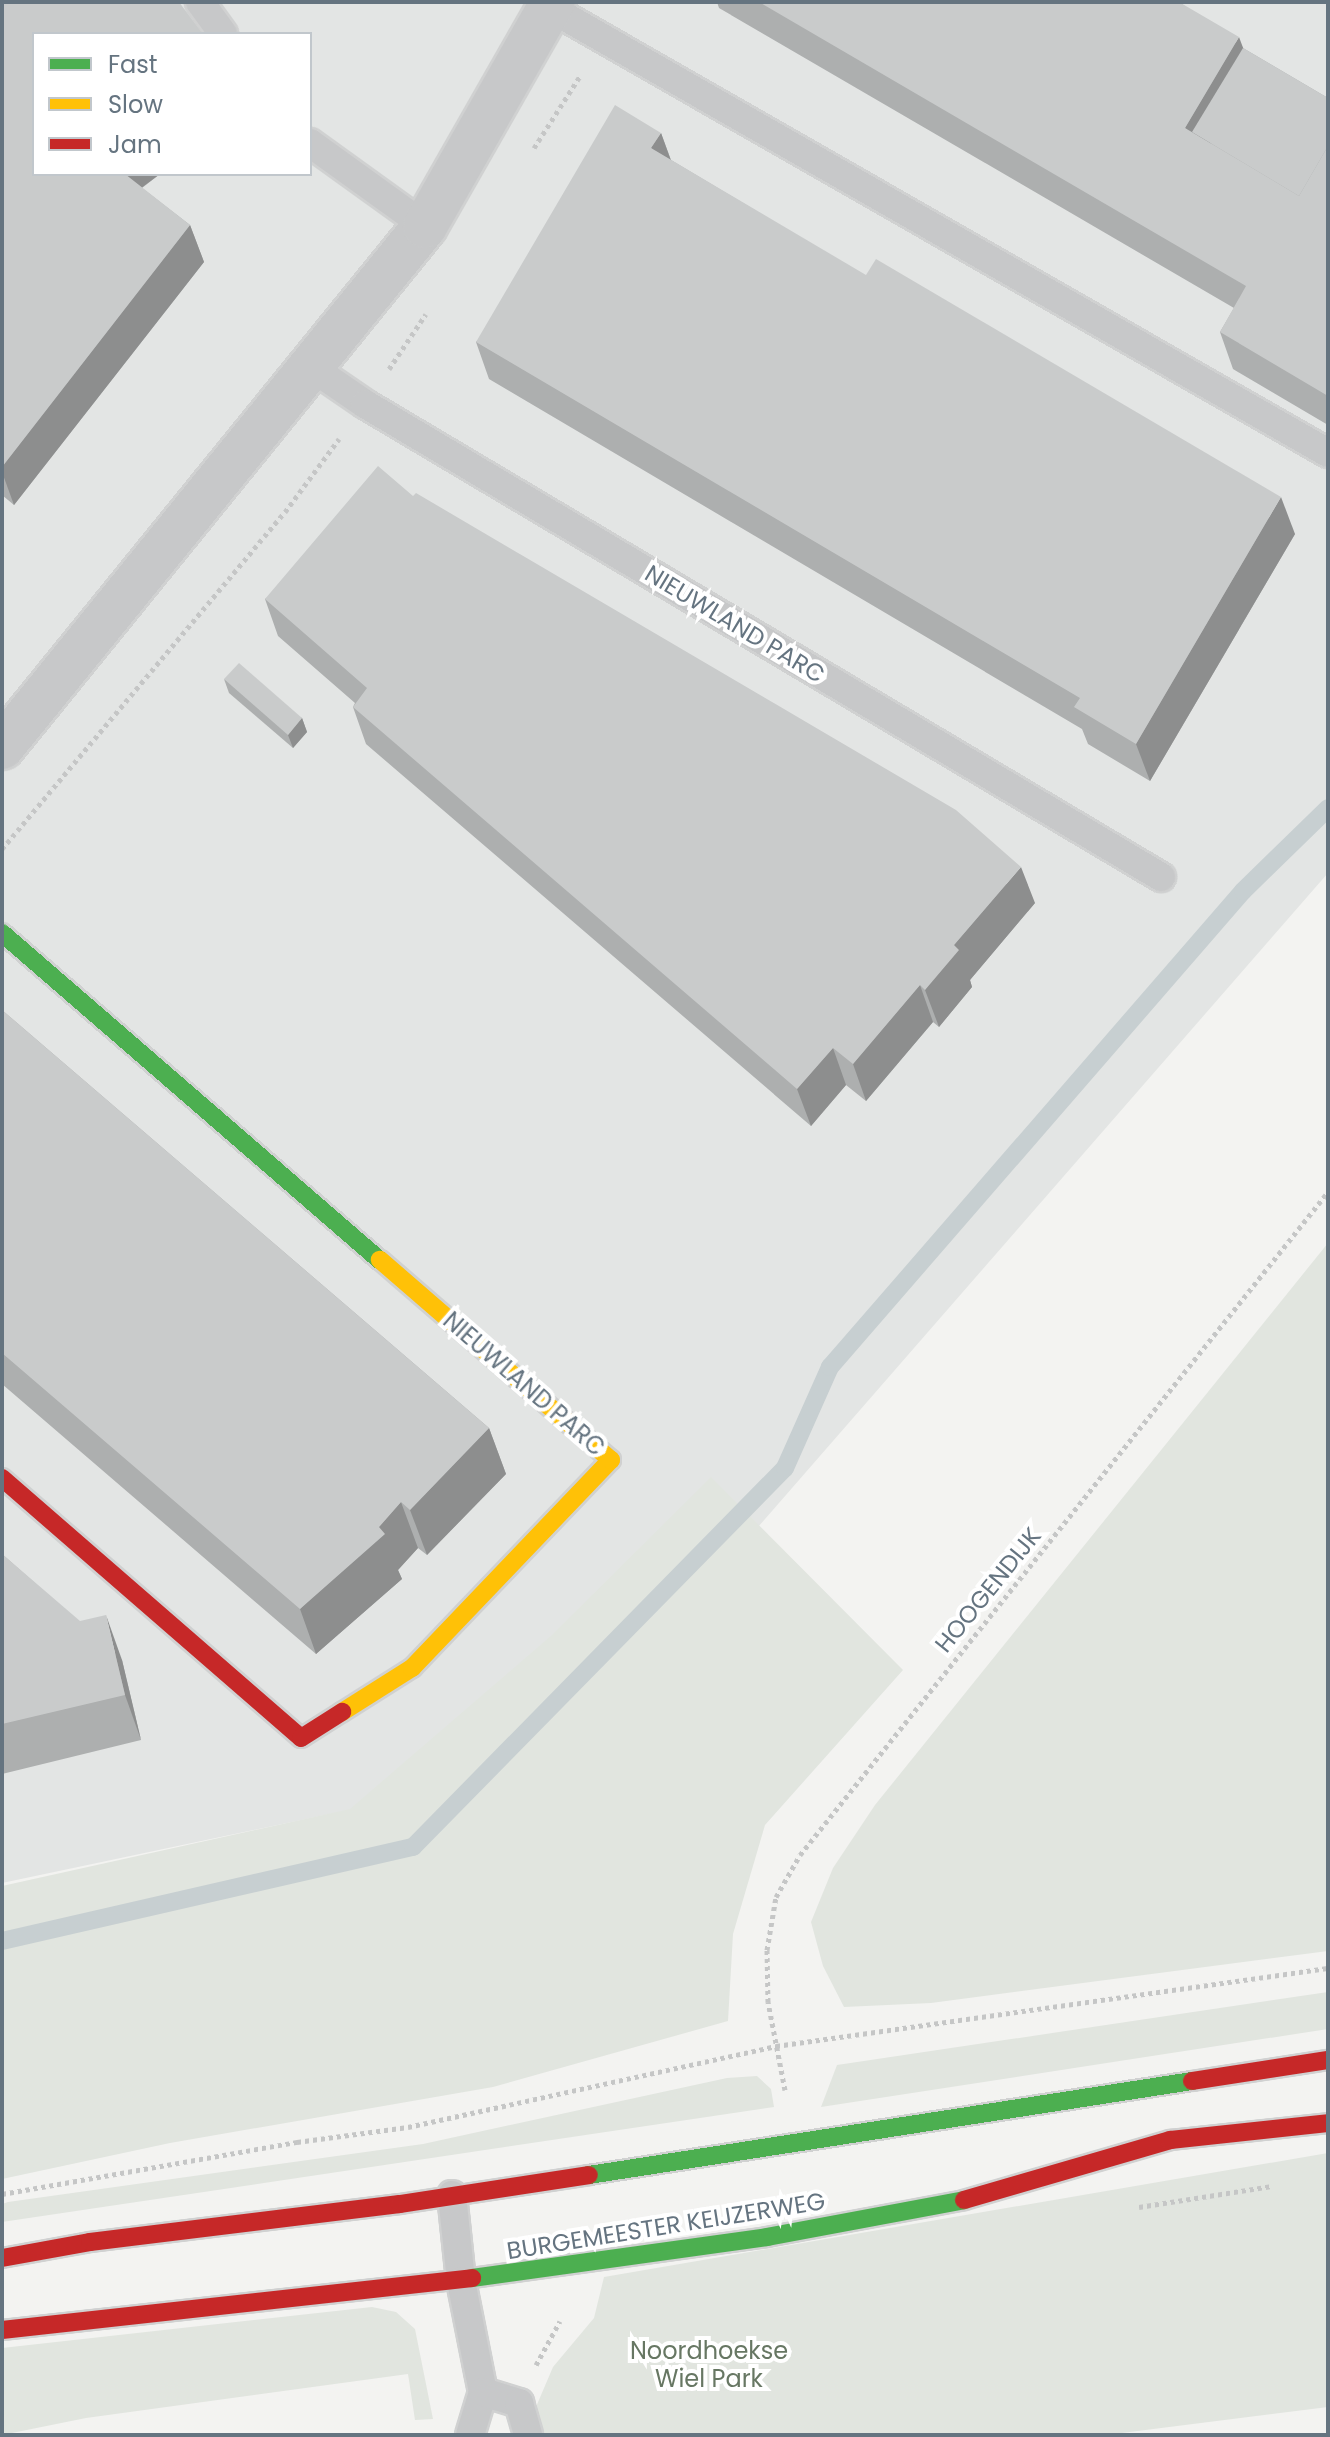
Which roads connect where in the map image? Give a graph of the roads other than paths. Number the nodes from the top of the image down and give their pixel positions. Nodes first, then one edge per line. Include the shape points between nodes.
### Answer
1 (200, 2) edge
2 (551, 5) edge
3 (222, 32) edge
4 (312, 144) edge
5 (425, 226) junction
6 (311, 367) junction
7 (1328, 453) edge
8 (2, 747) edge
9 (1161, 877) dead end
10 (2, 933) edge
11 (2, 1478) edge
12 (1328, 2060) edge
13 (1328, 2123) edge
14 (452, 2195) junction
15 (2, 2258) edge
16 (461, 2281) junction
17 (2, 2330) edge
18 (483, 2392) junction
19 (470, 2435) edge
20 (528, 2435) edge

1 - 3 lane
2 - 5 street
2 - 7 lane
4 - 5 lane
5 - 6 street
6 - 8 street
6 - 9 lane, NIEUWLAND PARC
10 - 11 main road, NIEUWLAND PARC via 611,1460 412,1668 301,1738
12 - 14 main road
13 - 16 main road, BURGEMEESTER KEIJZERWEG via 1170,2140 968,2199 767,2237
14 - 15 main road
14 - 16 lane
16 - 17 main road, BURGEMEESTER KEIJZERWEG
16 - 18 lane
18 - 19 lane
18 - 20 lane via 519,2403

